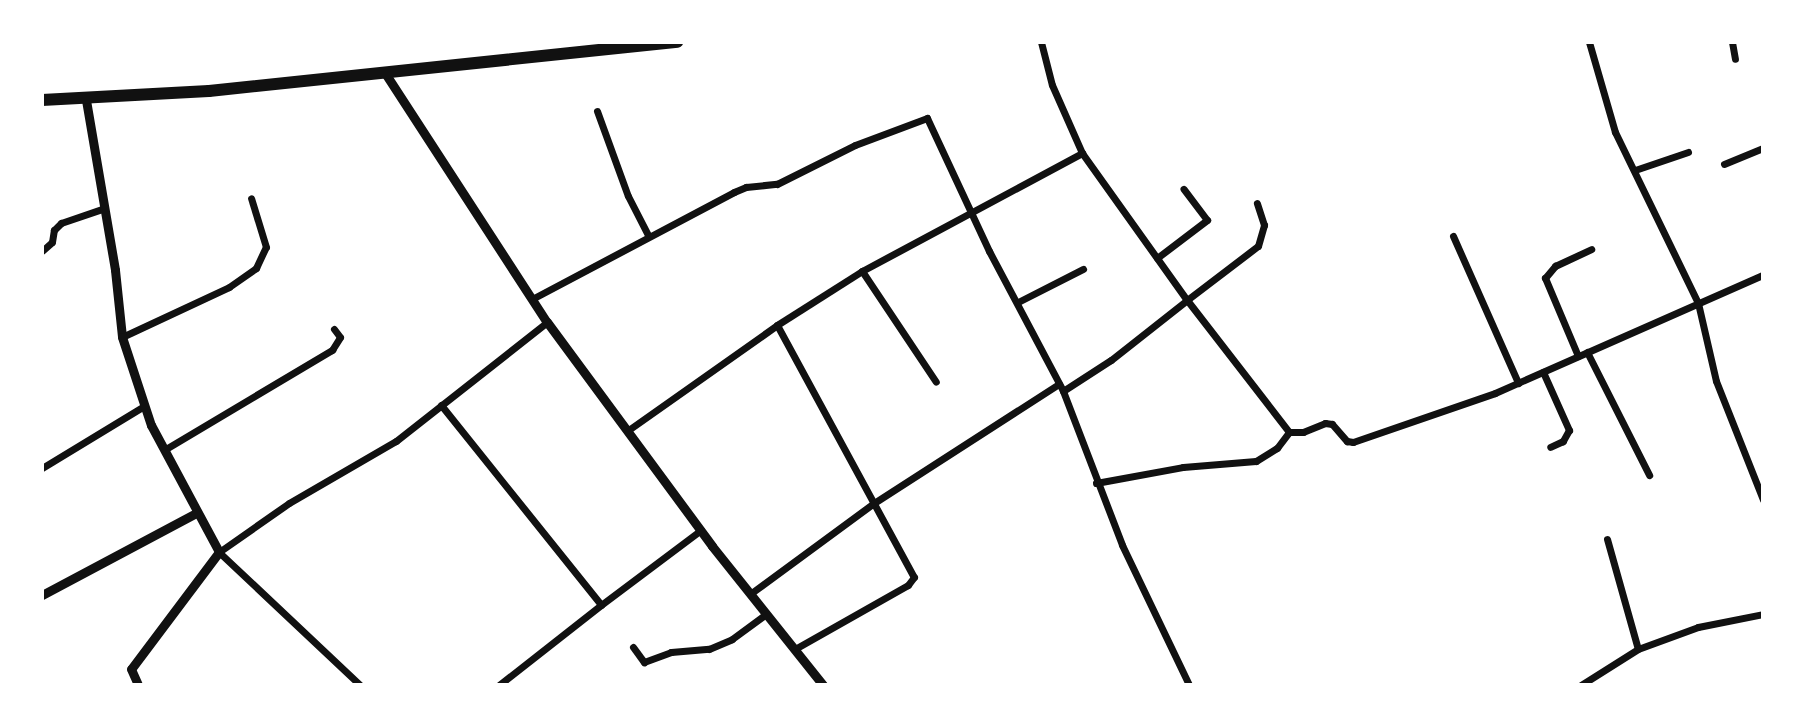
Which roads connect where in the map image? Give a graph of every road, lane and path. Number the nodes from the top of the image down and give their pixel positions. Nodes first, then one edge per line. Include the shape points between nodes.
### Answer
1 (677, 42) edge
2 (1041, 42) edge
3 (1589, 42) edge
4 (1732, 42) edge
5 (1735, 59) dead end
6 (385, 73) junction
7 (42, 100) edge
8 (86, 100) junction
9 (597, 111) dead end
10 (1763, 148) edge
11 (1688, 152) dead end
12 (1082, 153) junction
13 (1724, 164) dead end
14 (1635, 170) junction
15 (1184, 189) dead end
16 (251, 198) dead end
17 (1257, 203) dead end
18 (102, 209) junction
19 (970, 214) junction
20 (648, 235) junction
21 (1453, 236) dead end
22 (1591, 249) dead end
23 (42, 251) edge
24 (1157, 258) junction
25 (1083, 269) dead end
26 (862, 271) junction
27 (1763, 275) edge
28 (532, 299) junction
29 (1187, 300) junction
30 (1018, 302) junction
31 (1698, 303) junction
32 (547, 322) junction
33 (777, 325) junction
34 (334, 329) dead end
35 (122, 337) junction
36 (1587, 352) junction
37 (1578, 356) junction
38 (1543, 372) junction
39 (936, 382) dead end
40 (1518, 383) junction
41 (1061, 387) junction
42 (441, 405) junction
43 (144, 406) junction
44 (627, 431) junction
45 (1289, 432) junction
46 (1550, 447) dead end
47 (164, 450) junction
48 (42, 468) edge
49 (1649, 475) dead end
50 (1096, 483) junction
51 (1763, 500) edge
52 (874, 503) junction
53 (196, 513) junction
54 (701, 530) junction
55 (1607, 539) dead end
56 (219, 552) junction
57 (750, 594) junction
58 (42, 595) edge
59 (601, 605) junction
60 (766, 614) junction
61 (1763, 614) edge
62 (633, 647) dead end
63 (795, 649) junction
64 (1638, 649) junction
65 (138, 685) edge
66 (360, 685) edge
67 (499, 685) edge
68 (823, 685) edge
69 (1189, 685) edge
70 (1581, 685) edge

1 - 6 highway
2 - 12 street via 1052,85
3 - 14 street via 1615,132
4 - 5 street
6 - 8 highway
6 - 28 street
7 - 8 highway
8 - 18 street
9 - 20 street
10 - 13 street
11 - 14 street
12 - 19 street
12 - 24 street
14 - 31 street
15 - 24 street via 1207,220
16 - 35 street via 266,247 256,268 229,287
17 - 29 street via 1264,225 1258,246
18 - 23 street via 61,223
18 - 35 street
19 - 20 street via 927,118 855,145 777,184 746,187
19 - 26 street
19 - 30 street
20 - 28 street
21 - 40 street
22 - 37 street via 1555,266 1545,278
24 - 29 street
25 - 30 street
26 - 33 street
26 - 39 street
27 - 31 street
28 - 32 street
29 - 41 street via 1111,360
29 - 45 street
30 - 41 street
31 - 36 street
31 - 51 street via 1716,381
32 - 42 street
32 - 44 street
33 - 44 street
33 - 52 street
34 - 47 street via 340,337 332,350
35 - 43 street
36 - 37 street
36 - 49 street
37 - 38 street
38 - 40 street
38 - 46 street via 1569,430 1563,441
40 - 45 street via 1353,442 1332,424
41 - 50 street
41 - 52 street
42 - 56 street via 396,441 289,503
42 - 59 street
43 - 47 street
43 - 48 street
44 - 54 street
45 - 50 street via 1277,448 1256,461
47 - 53 street
50 - 69 street
52 - 57 street
52 - 63 street via 914,577
53 - 56 street
53 - 58 street
54 - 57 street
54 - 59 street
55 - 64 street
56 - 65 street via 131,669
56 - 66 street
57 - 60 street
59 - 67 street
60 - 62 street via 709,649 671,652 644,662
60 - 63 street
61 - 64 street via 1698,627
63 - 68 street
64 - 70 street

